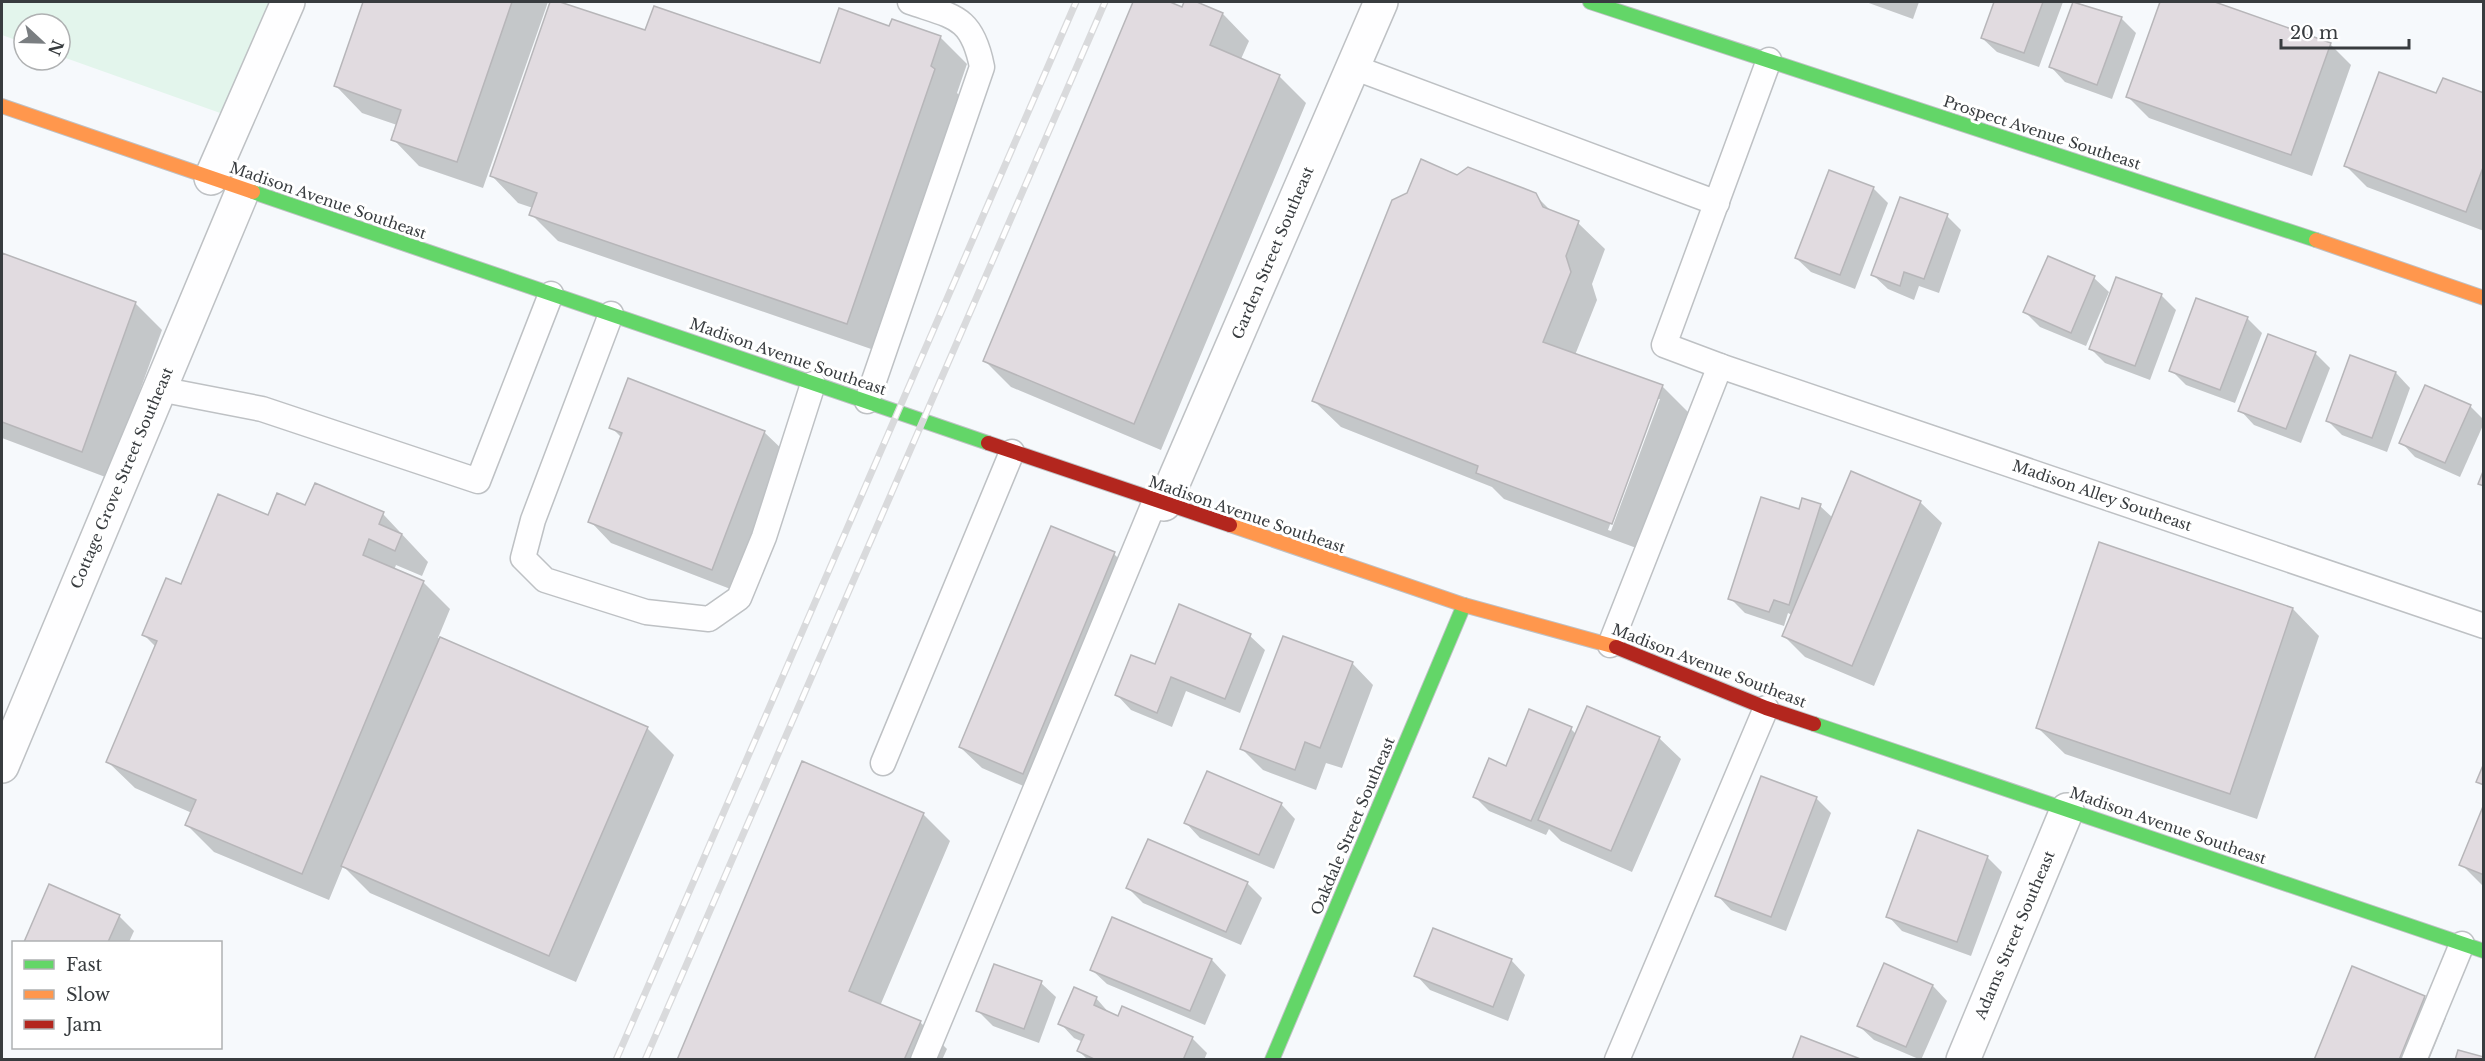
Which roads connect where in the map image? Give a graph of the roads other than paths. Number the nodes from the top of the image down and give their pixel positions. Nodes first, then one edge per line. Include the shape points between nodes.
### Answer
1 (288, 2) edge
2 (910, 2) edge
3 (1381, 2) edge
4 (1590, 2) edge
5 (1769, 60) junction
6 (1353, 67) junction
7 (2, 106) edge
8 (212, 178) junction
9 (243, 190) junction
10 (1717, 203) junction
11 (551, 294) junction
12 (2484, 298) edge
13 (611, 314) junction
14 (1720, 366) junction
15 (813, 384) junction
16 (159, 389) junction
17 (867, 401) junction
18 (1012, 452) junction
19 (1160, 502) junction
20 (1464, 605) junction
21 (2484, 626) edge
22 (1610, 645) junction
23 (1767, 708) junction
24 (883, 763) dead end
25 (2, 766) edge
26 (2067, 810) junction
27 (2473, 947) edge
28 (923, 1059) edge
29 (1272, 1059) edge
30 (1617, 1059) edge
31 (1963, 1059) edge
32 (2414, 1059) edge

1 - 8 street
2 - 17 lane via 953,16 967,27 977,41 982,67
3 - 6 street, Garden Street Southeast
4 - 5 street, Prospect Avenue Southeast
5 - 10 lane
5 - 12 street, Prospect Avenue Southeast
6 - 10 lane
6 - 19 street, Garden Street Southeast
7 - 8 street, Madison Avenue Southeast
8 - 9 street, Madison Avenue Southeast
9 - 11 street, Madison Avenue Southeast
9 - 16 street, Cottage Grove Street Southeast
10 - 14 lane, Madison Alley Southeast via 1664,345
11 - 13 street, Madison Avenue Southeast
11 - 16 lane via 478,481 262,409
13 - 15 street, Madison Avenue Southeast
13 - 15 lane via 533,520 523,558 544,580 646,612 709,619 739,598 764,537
14 - 21 lane, Madison Alley Southeast
14 - 22 lane
15 - 17 street, Madison Avenue Southeast
16 - 25 street, Cottage Grove Street Southeast
17 - 18 street, Madison Avenue Southeast
18 - 19 street, Madison Avenue Southeast
18 - 24 lane
19 - 20 street, Madison Avenue Southeast
19 - 28 lane
20 - 22 street, Madison Avenue Southeast
20 - 29 street, Oakdale Street Southeast
22 - 23 street, Madison Avenue Southeast
23 - 26 street, Madison Avenue Southeast
23 - 30 lane
26 - 27 street, Madison Avenue Southeast
26 - 31 street, Adams Street Southeast
27 - 32 lane

